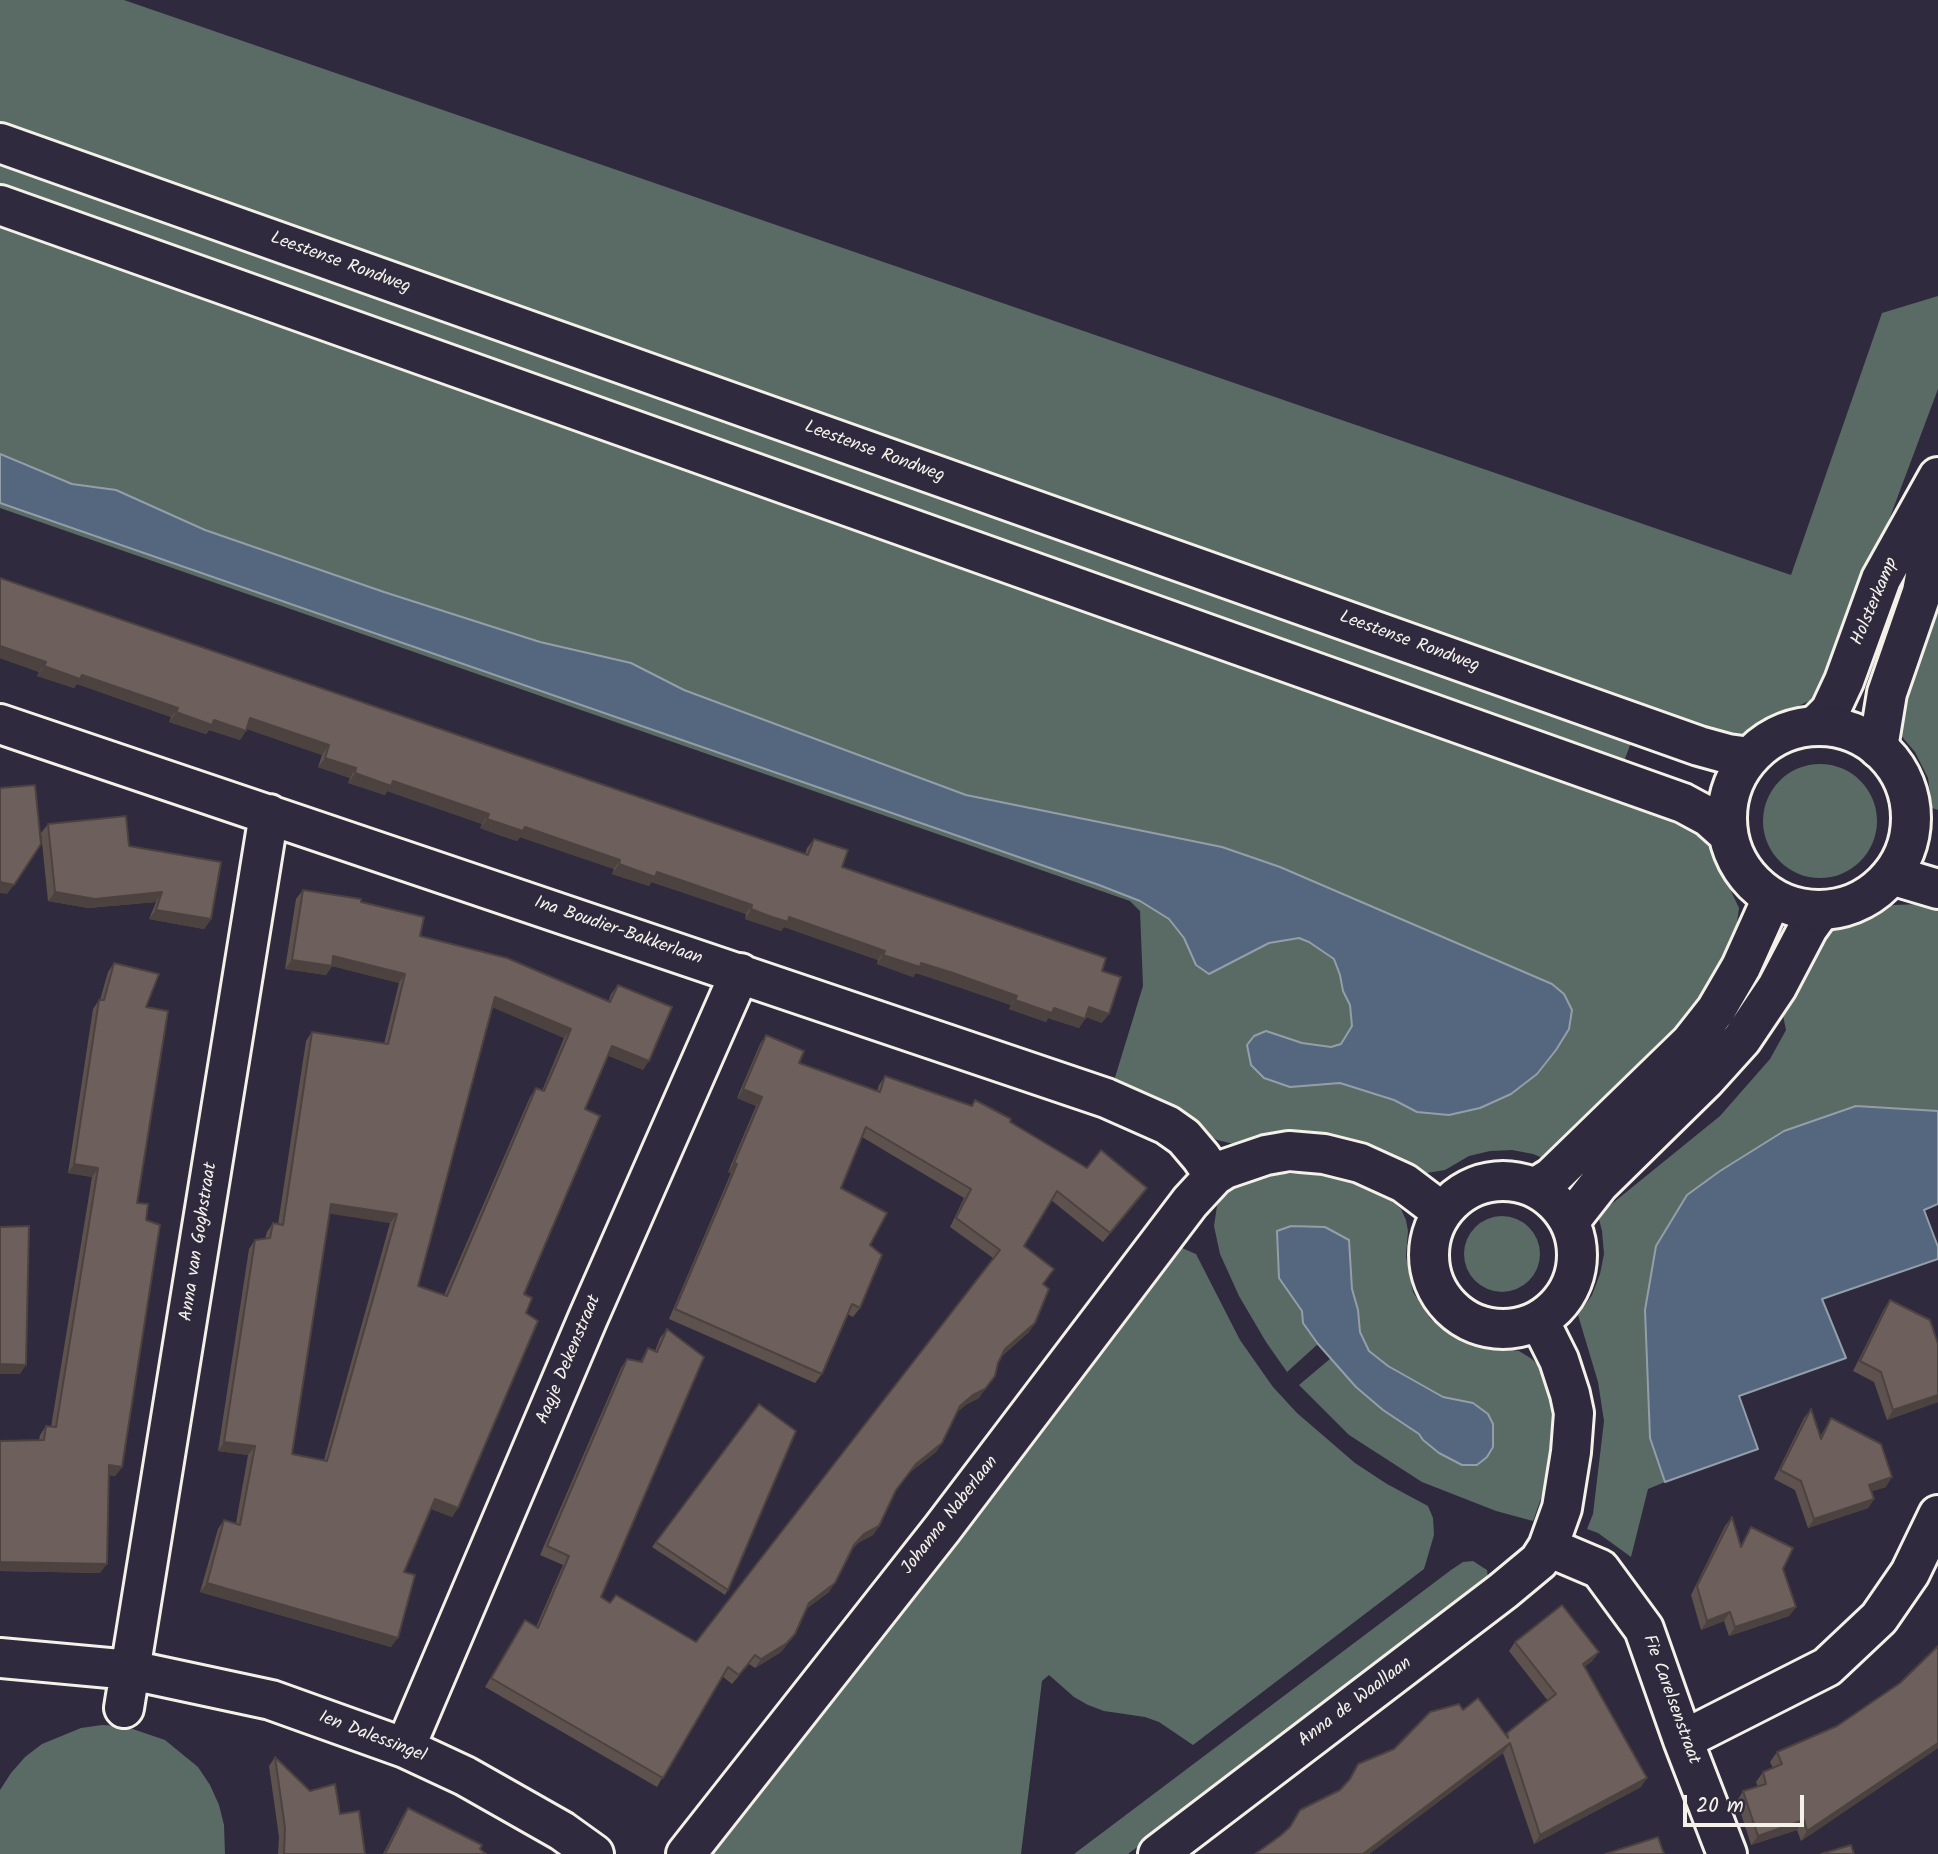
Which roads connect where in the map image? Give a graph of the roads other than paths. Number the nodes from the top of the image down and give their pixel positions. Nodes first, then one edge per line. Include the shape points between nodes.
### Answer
1 (0, 143) edge
2 (0, 205) edge
3 (1938, 477) edge
4 (1938, 506) edge
5 (0, 724) edge
6 (1815, 726) junction
7 (1878, 747) junction
8 (1750, 757) junction
9 (269, 814) junction
10 (1925, 820) edge
11 (1728, 834) junction
12 (1891, 875) junction
13 (1938, 889) edge
14 (1772, 898) junction
15 (1821, 910) junction
16 (740, 973) junction
17 (1214, 1176) junction
18 (1535, 1187) junction
19 (1441, 1211) junction
20 (1570, 1221) junction
21 (1539, 1320) junction
22 (1938, 1515) edge
23 (1549, 1548) junction
24 (0, 1658) edge
25 (131, 1670) junction
26 (124, 1708) dead end
27 (1683, 1740) junction
28 (405, 1748) junction
29 (594, 1854) edge
30 (686, 1854) edge
31 (1158, 1854) edge
32 (1727, 1854) edge

1 - 8 street, Leestense Rondweg via 1699,746
2 - 11 street via 1683,803
3 - 6 street, Holsterkamp via 1881,579 1830,710
4 - 7 street, Holsterkamp via 1922,592 1887,693
5 - 9 street, Ina Boudier-Bakkerlaan
6 - 7 street via 1842,730
6 - 8 street via 1779,735
7 - 10 street
8 - 11 street via 1729,796
9 - 16 street, Ina Boudier-Bakkerlaan
9 - 25 street, Anna van Goghstraat
10 - 12 street
11 - 14 street via 1739,864
12 - 13 street
12 - 15 street via 1859,901
14 - 15 street
14 - 18 street via 1741,967 1690,1043 1552,1177
15 - 20 street via 1742,1039 1599,1184
16 - 17 street, Ina Boudier-Bakkerlaan via 1147,1115 1184,1137
16 - 28 street, Aagje Dekenstraat
17 - 19 street via 1266,1155 1324,1154 1360,1163 1404,1183
17 - 30 street, Johanna Naberlaan via 1189,1202 942,1529
18 - 19 street via 1509,1180 1485,1182 1463,1190
18 - 20 street
19 - 21 street via 1428,1254 1433,1279 1446,1302 1465,1318 1489,1328 1515,1328
20 - 21 street via 1578,1262 1572,1285 1559,1305
21 - 23 street via 1559,1360 1574,1413 1562,1508
22 - 27 street via 1910,1573 1879,1618 1827,1667
23 - 27 street, Fie Carelsenstraat via 1600,1569 1644,1629
23 - 31 street, Anna de Waallaan via 1503,1591
24 - 25 street, Ien Dalessingel
25 - 26 street
25 - 28 street, Ien Dalessingel via 271,1700
27 - 32 street, Fie Carelsenstraat
28 - 29 street, Ien Dalessingel via 466,1776

